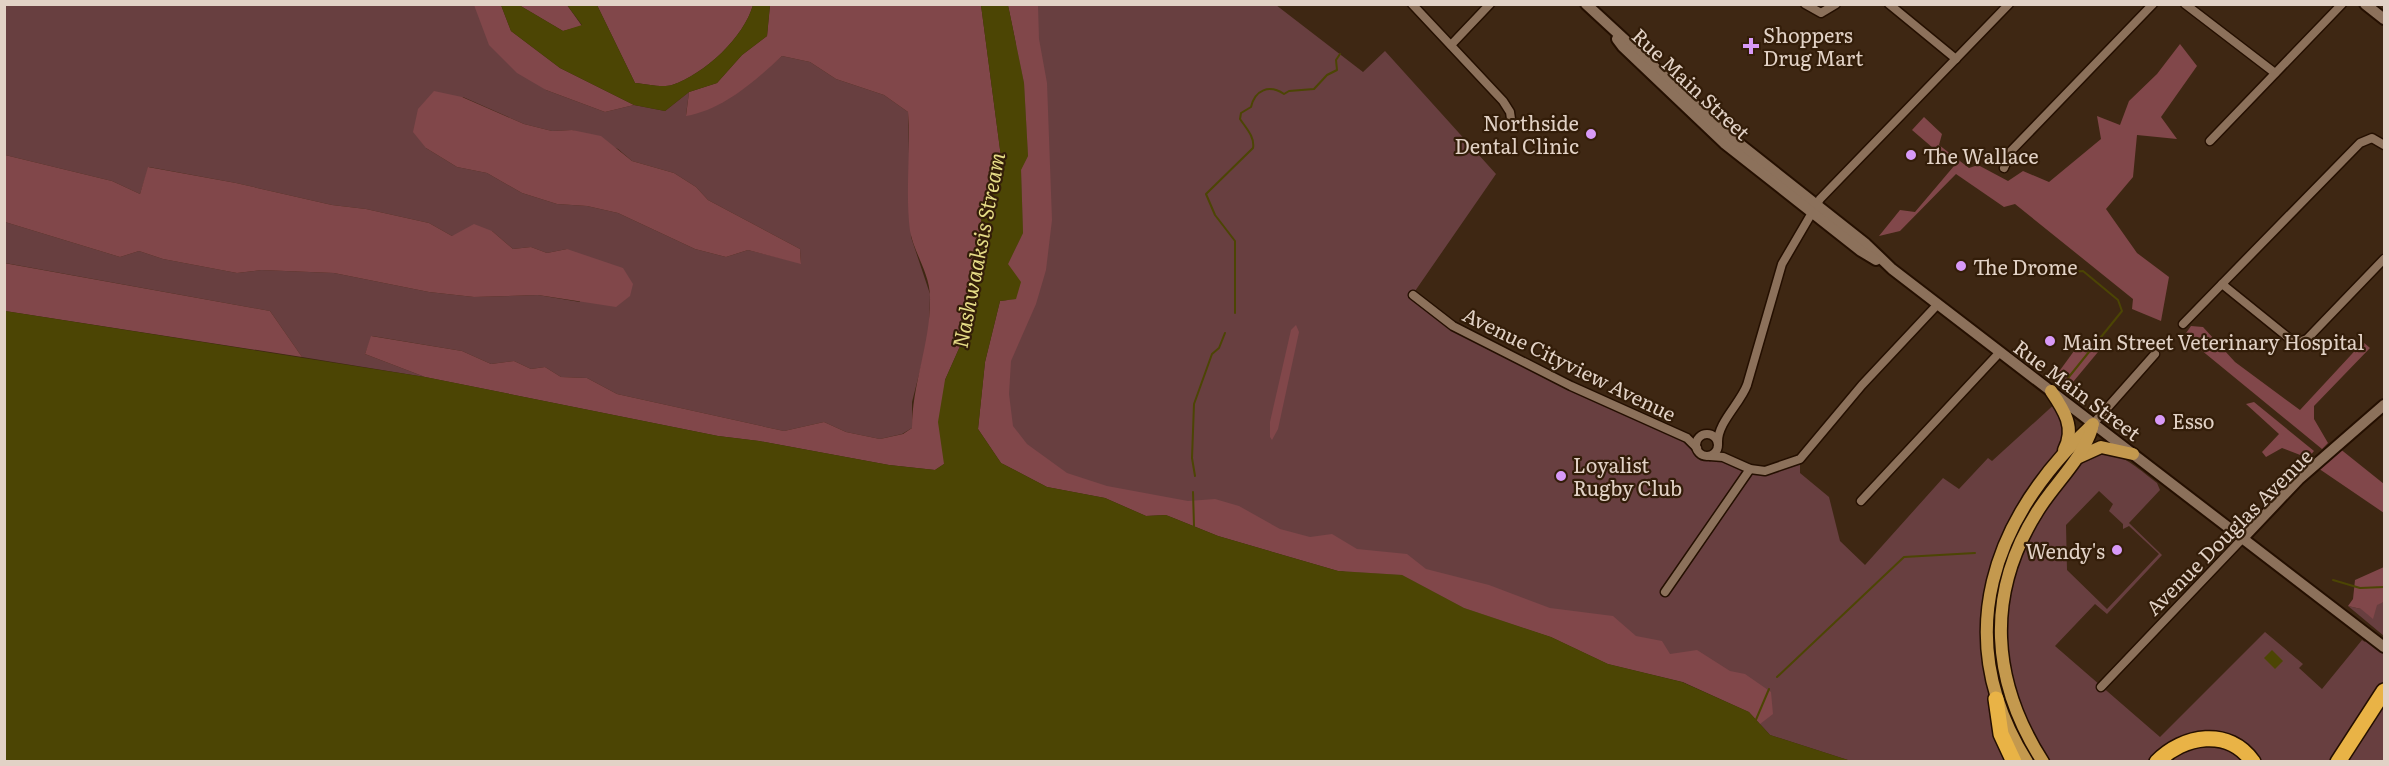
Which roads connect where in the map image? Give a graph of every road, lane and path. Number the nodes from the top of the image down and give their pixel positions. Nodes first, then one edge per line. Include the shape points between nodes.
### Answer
1 (1412, 4) edge
2 (1490, 4) edge
3 (1586, 4) edge
4 (1805, 4) edge
5 (1836, 4) edge
6 (1890, 4) edge
7 (2009, 4) edge
8 (2153, 4) edge
9 (2185, 4) edge
10 (2342, 4) edge
11 (2366, 4) edge
12 (2385, 19) edge
13 (1451, 45) junction
14 (1956, 59) junction
15 (2275, 73) junction
16 (1512, 126) dead end
17 (2210, 141) dead end
18 (2385, 145) edge
19 (2004, 168) dead end
20 (1814, 208) junction
21 (2385, 259) edge
22 (2222, 284) junction
23 (1413, 295) dead end
24 (1938, 304) junction
25 (2183, 324) dead end
26 (2000, 352) junction
27 (2155, 354) dead end
28 (2051, 391) junction
29 (2385, 405) edge
30 (2093, 424) junction
31 (1721, 428) junction
32 (1705, 436) junction
33 (1687, 438) junction
34 (1718, 445) junction
35 (1697, 448) junction
36 (2062, 454) junction
37 (2133, 454) junction
38 (1710, 456) junction
39 (1723, 457) junction
40 (2075, 459) junction
41 (1750, 469) junction
42 (1861, 501) dead end
43 (2242, 538) junction
44 (1665, 592) dead end
45 (2385, 647) edge
46 (2101, 687) dead end
47 (2385, 691) edge
48 (1996, 699) junction
49 (2014, 762) edge
50 (2027, 762) edge
51 (2043, 762) edge
52 (2157, 762) edge
53 (2253, 762) edge
54 (2338, 762) edge

1 - 13 street
2 - 13 street
3 - 20 main road, Rue Main Street via 1623,47 1724,142
4 - 5 street via 1821,13
6 - 14 street
7 - 14 street
8 - 19 street via 2011,151
9 - 15 street
10 - 15 street
11 - 12 main road
13 - 16 street via 1503,101
14 - 20 street
15 - 17 street
18 - 22 street via 2372,138 2360,143
20 - 24 main road, Rue Main Street
20 - 31 street via 1782,264 1744,395
21 - 22 street via 2312,334 2299,342 2290,339
22 - 25 street
23 - 33 street, Avenue Cityview Avenue via 1453,326 1571,386
24 - 26 main road, Rue Main Street
24 - 41 street via 1800,459 1765,471
26 - 28 main road, Rue Main Street
26 - 42 street
27 - 30 street
28 - 30 main road, Rue Main Street
28 - 36 main road via 2068,422 2069,438
29 - 43 main road, Avenue Douglas Avenue via 2299,479
30 - 36 main road
30 - 37 main road, Rue Main Street
30 - 40 main road
31 - 32 street
31 - 34 street
32 - 33 street, Avenue Cityview Avenue
32 - 34 street
32 - 35 street
33 - 35 street, Avenue Cityview Avenue
34 - 38 street
34 - 39 street
35 - 38 street, Avenue Cityview Avenue
36 - 48 main road via 2023,507 1992,583 1987,642
37 - 40 main road via 2101,447
37 - 43 main road, Rue Main Street
38 - 39 street
39 - 41 street
40 - 51 main road via 2018,546 2002,607 2001,654 2011,700
41 - 44 street
43 - 45 main road, Rue Main Street
43 - 46 street, Avenue Douglas Avenue
47 - 54 highway
48 - 49 highway via 2001,734
48 - 50 main road
52 - 53 highway via 2183,742 2200,738 2234,745

